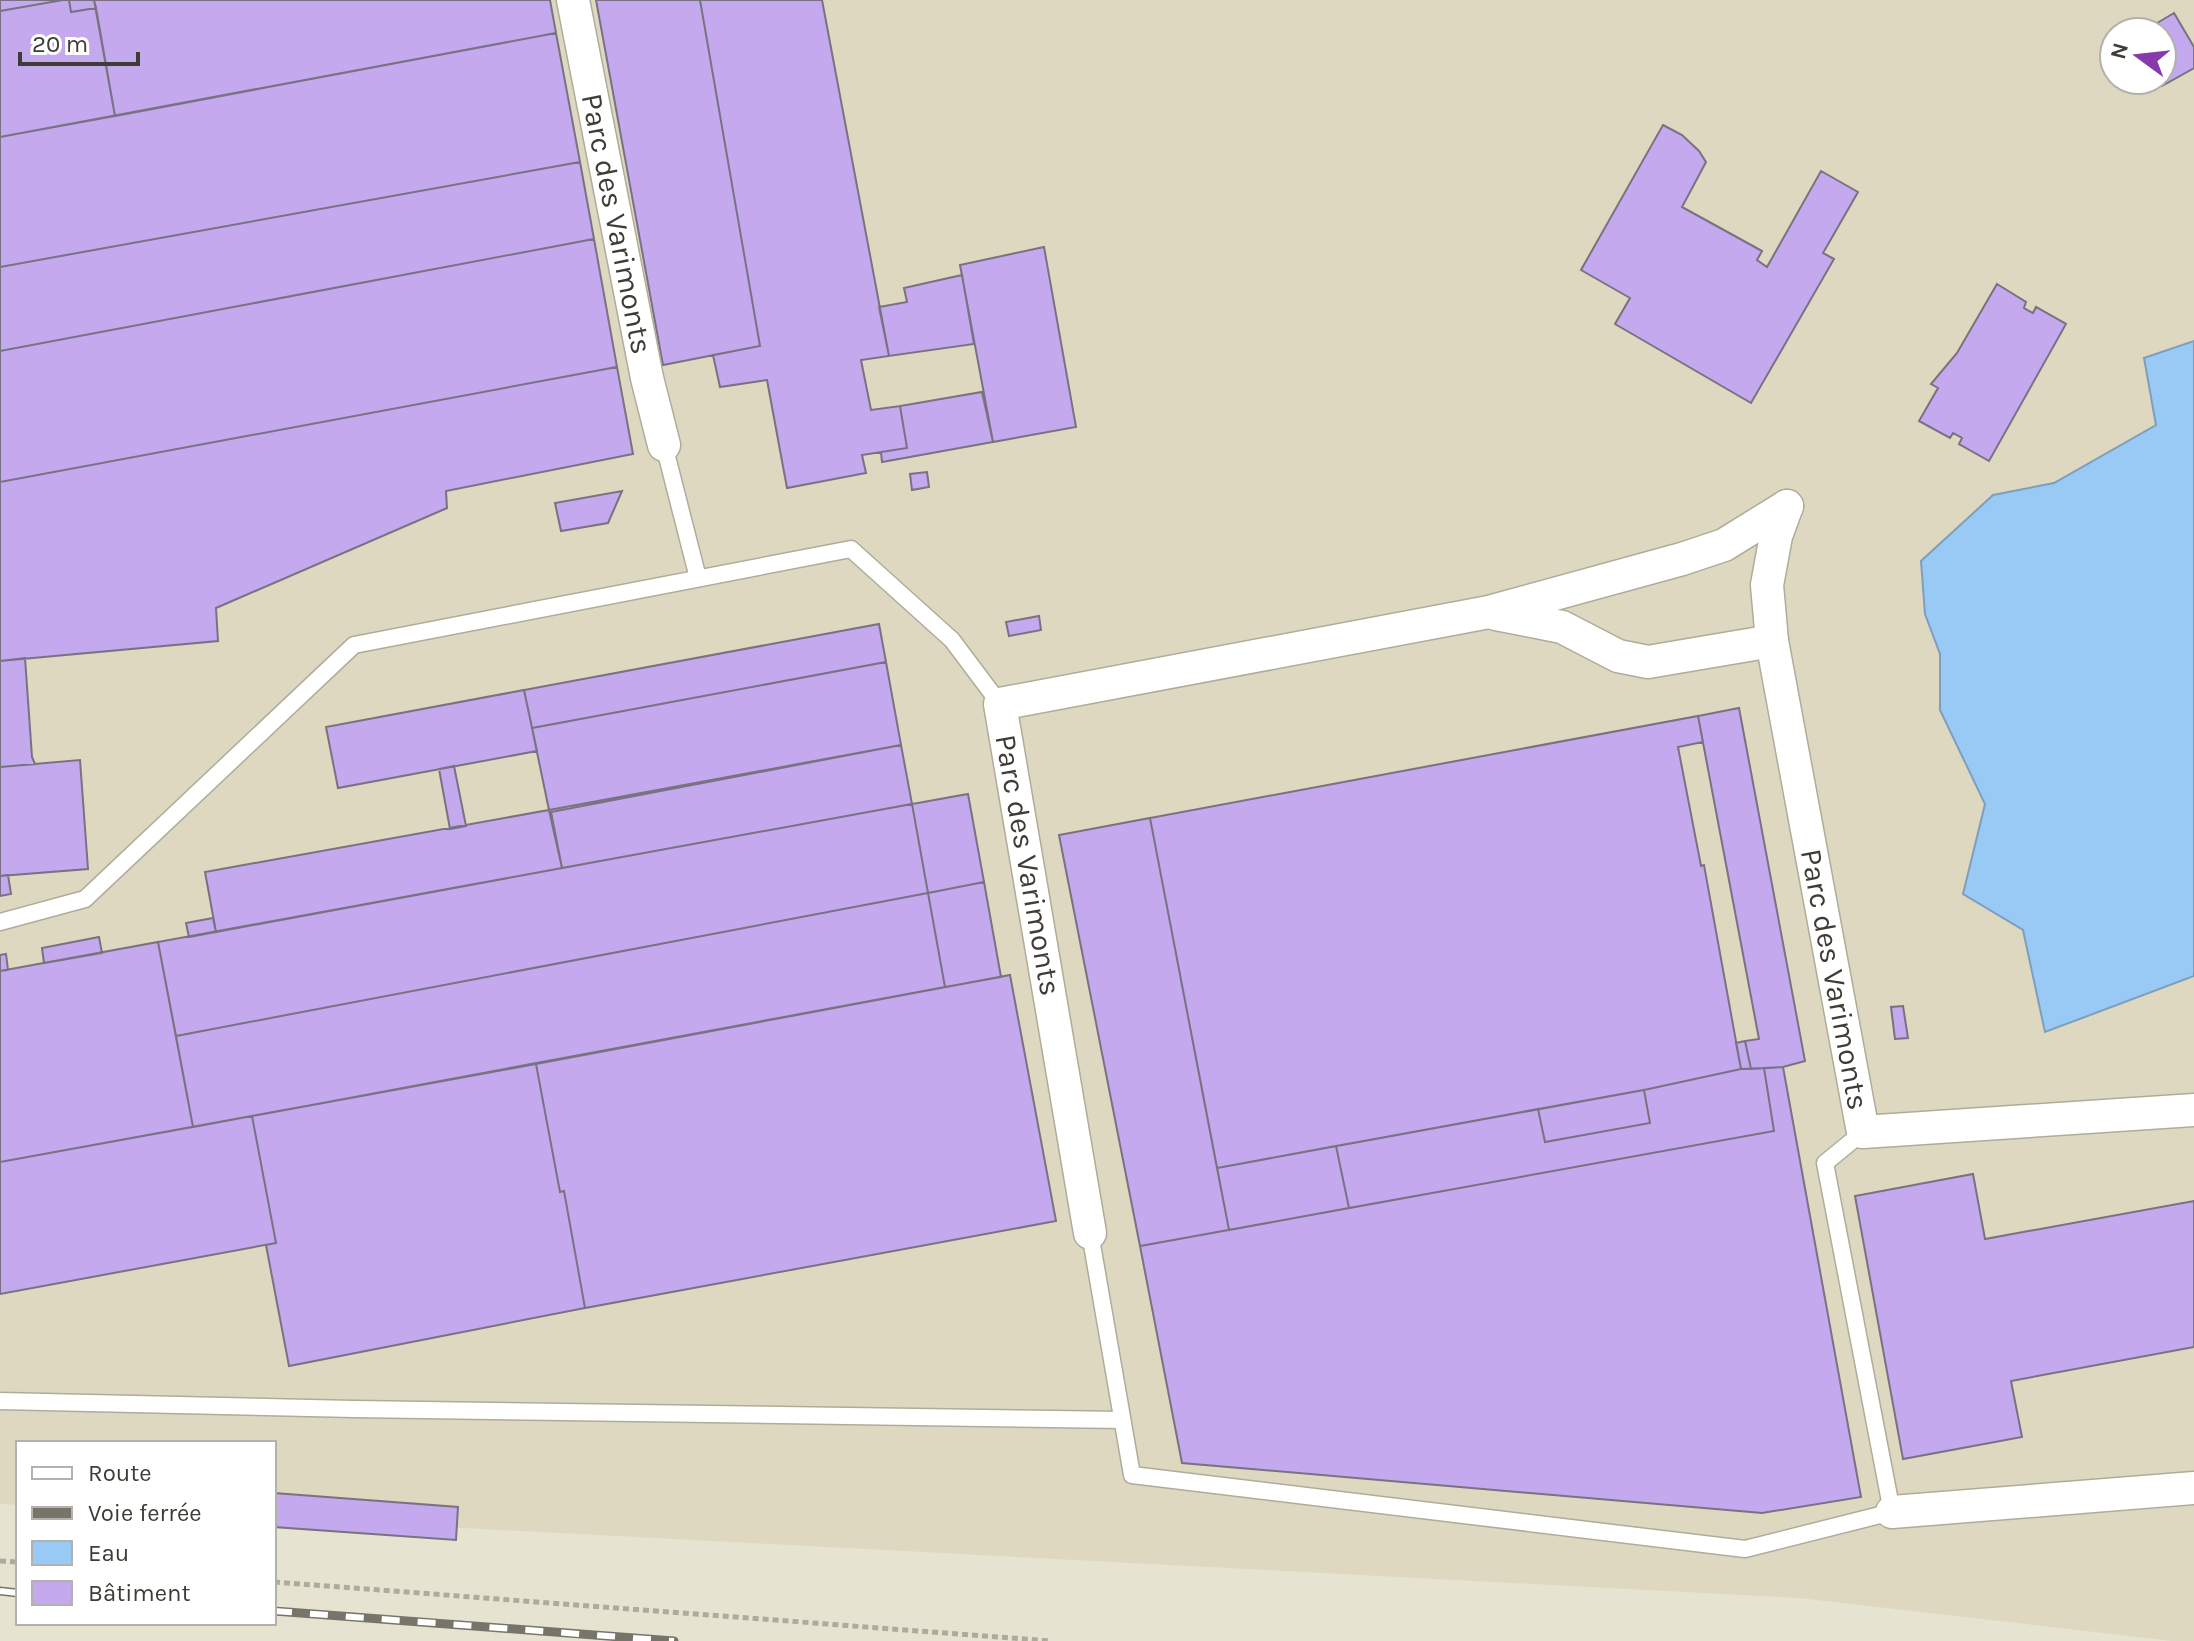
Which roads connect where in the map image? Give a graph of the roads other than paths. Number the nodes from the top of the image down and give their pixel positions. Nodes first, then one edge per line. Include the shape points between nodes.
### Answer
1 (573, 0) edge
2 (664, 445) joint
3 (698, 578) junction
4 (1489, 612) junction
5 (1772, 641) junction
6 (1000, 704) junction
7 (0, 922) edge
8 (2194, 1110) edge
9 (1863, 1132) junction
10 (1090, 1233) joint
11 (0, 1401) edge
12 (1122, 1420) junction
13 (2194, 1488) edge
14 (1892, 1512) junction

1 - 2 street, Parc des Varimonts
2 - 3 lane
3 - 6 lane via 851,549 952,640
3 - 7 lane via 354,645 85,899
4 - 5 street, Parc des Varimonts via 1562,627 1618,656 1648,662
4 - 5 street, Parc des Varimonts via 1724,545 1787,506 1767,585
4 - 6 street, Parc des Varimonts
5 - 9 street, Parc des Varimonts
6 - 10 street, Parc des Varimonts
8 - 9 street, Parc des Varimonts
9 - 14 lane via 1825,1163
10 - 12 lane
11 - 12 lane
12 - 14 lane via 1132,1475 1745,1549
13 - 14 street

